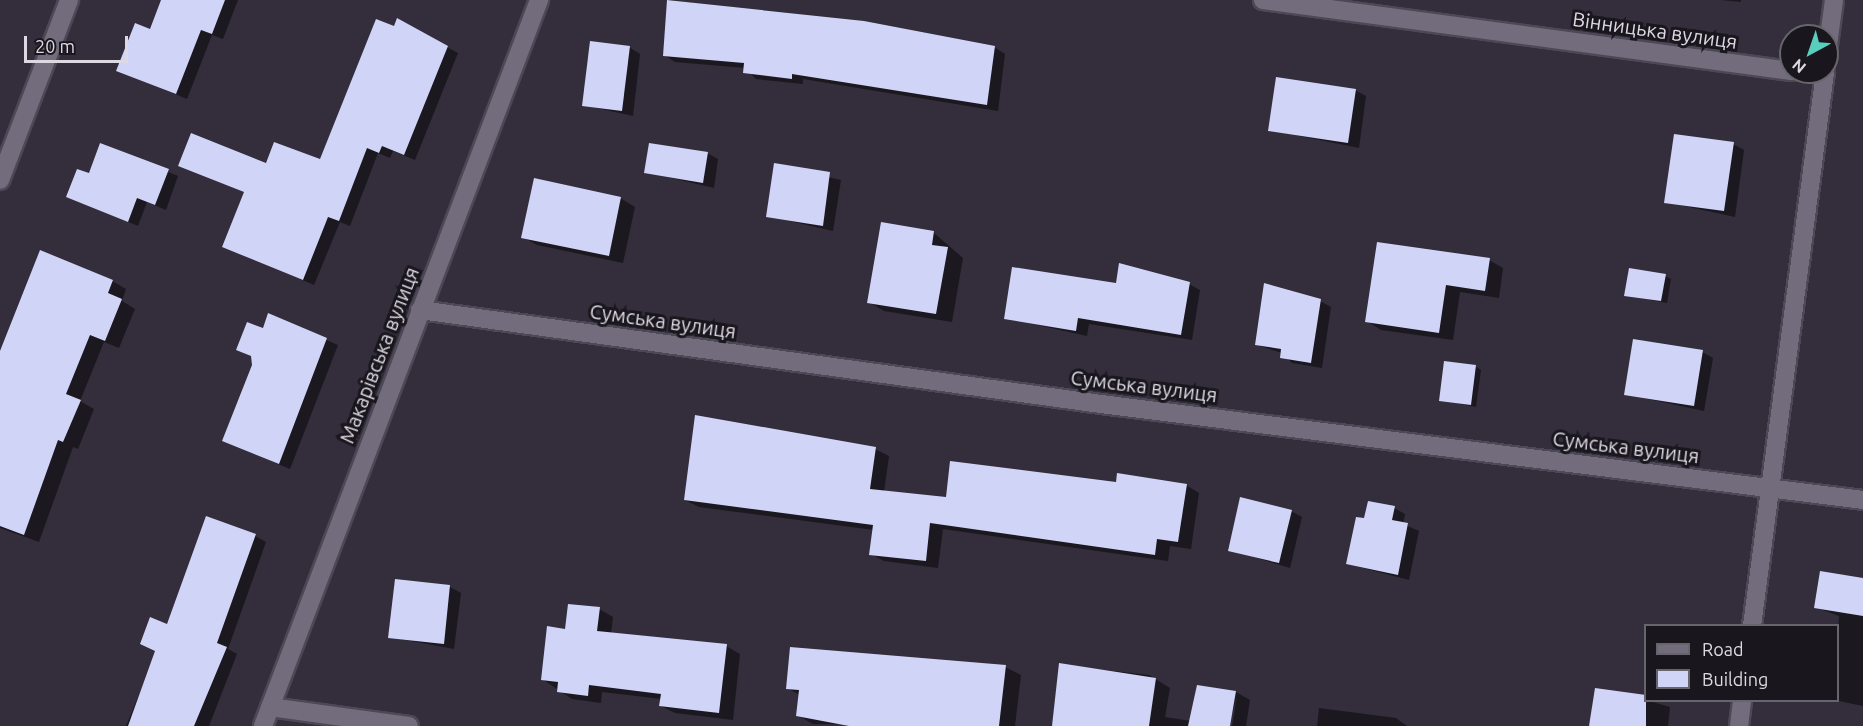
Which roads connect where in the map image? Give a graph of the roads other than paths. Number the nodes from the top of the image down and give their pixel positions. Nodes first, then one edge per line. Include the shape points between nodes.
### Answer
1 (69, 0) edge
2 (539, 0) edge
3 (1263, 0) edge
4 (1834, 0) edge
5 (1831, 24) edge
6 (1779, 69) edge
7 (1823, 84) edge
8 (0, 180) edge
9 (420, 310) junction
10 (1770, 488) junction
11 (1863, 500) edge
12 (1752, 624) edge
13 (1742, 702) edge
14 (270, 707) junction
15 (263, 726) edge
16 (409, 726) edge
17 (1739, 726) edge

1 - 8 street
2 - 9 street, Макарівська вулиця
3 - 6 street, Вінницька вулиця
4 - 5 street
7 - 10 street
9 - 10 street, Сумська вулиця via 1089,402
9 - 14 street, Макарівська вулиця
10 - 11 street, Сумська вулиця
10 - 12 street
13 - 17 street
14 - 15 street, Макарівська вулиця
14 - 16 street

